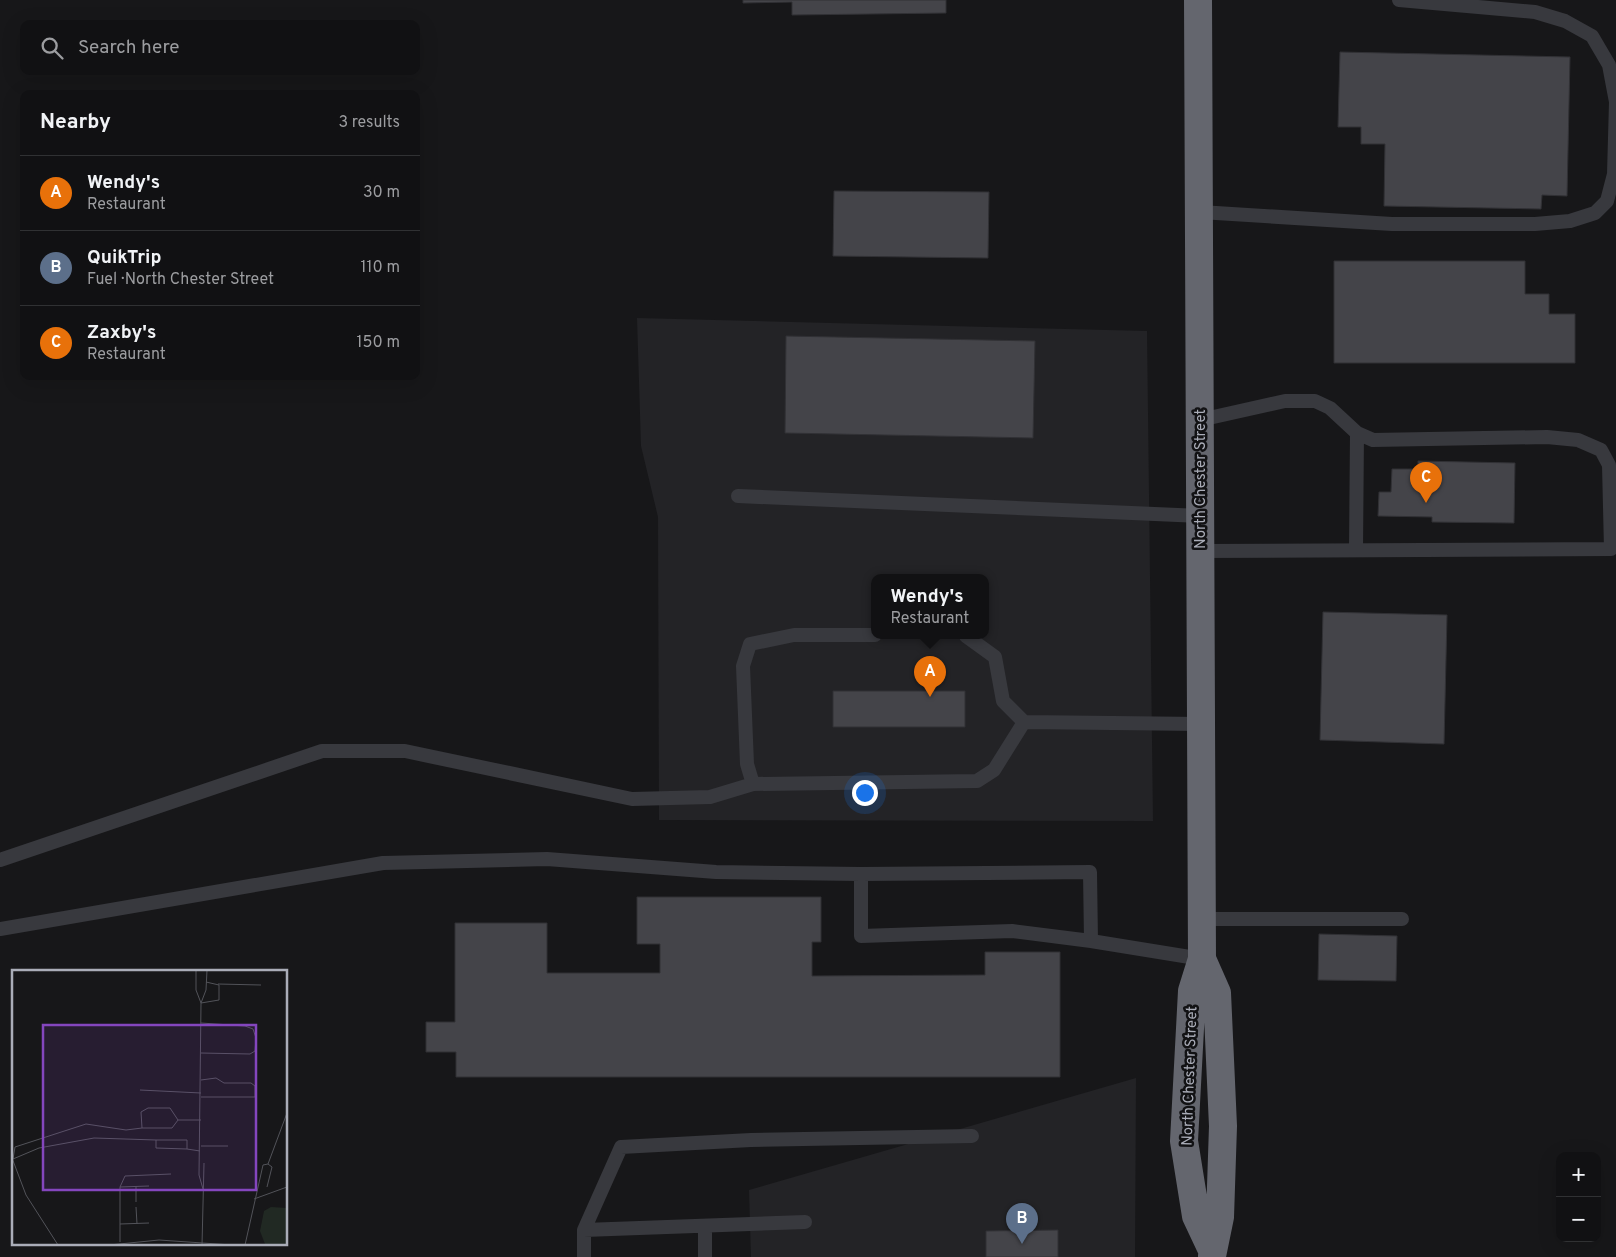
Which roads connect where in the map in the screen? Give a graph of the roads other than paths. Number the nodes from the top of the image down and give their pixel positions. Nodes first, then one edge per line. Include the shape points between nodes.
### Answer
1 (1198, 0) edge
2 (1399, 0) edge
3 (1200, 212) junction
4 (1200, 420) junction
5 (1357, 433) junction
6 (738, 496) dead end
7 (1200, 516) junction
8 (1356, 550) junction
9 (1200, 551) junction
10 (871, 635) edge
11 (970, 639) edge
12 (1024, 722) junction
13 (1200, 724) junction
14 (753, 784) junction
15 (0, 860) edge
16 (861, 874) junction
17 (1202, 919) junction
18 (1402, 919) dead end
19 (0, 929) edge
20 (1091, 941) junction
21 (1202, 959) junction
22 (972, 1136) dead end
23 (805, 1222) dead end
24 (705, 1226) junction
25 (584, 1230) junction
26 (1212, 1254) edge
27 (584, 1257) edge
28 (705, 1257) edge

1 - 3 highway, North Chester Street
2 - 3 lane via 1535,12 1565,21 1592,36 1609,65 1616,102 1614,174 1607,201 1595,213 1570,221 1535,224 1392,224
3 - 4 highway, North Chester Street
4 - 5 lane via 1285,401 1315,401 1330,408
4 - 7 highway, North Chester Street
5 - 8 lane
5 - 8 lane via 1373,440 1547,437 1578,440 1601,450 1609,466 1611,549
6 - 7 lane
7 - 9 highway, North Chester Street
8 - 9 lane
9 - 13 highway, North Chester Street
10 - 14 lane via 794,635 750,644 743,666 747,764
11 - 12 lane via 994,657 1003,701
12 - 13 lane
12 - 14 lane via 994,770 977,781
13 - 17 highway, North Chester Street
14 - 15 lane via 710,797 632,799 405,751 322,751
16 - 19 lane via 716,872 547,858 383,863
16 - 20 lane via 861,936 1012,931
16 - 20 lane via 1090,872
17 - 18 lane
17 - 21 highway, North Chester Street
20 - 21 lane
21 - 26 highway, North Chester Street via 1217,993 1223,1126 1220,1217
21 - 26 highway, North Chester Street via 1192,991 1184,1141 1196,1216
22 - 25 lane via 751,1140 621,1147
23 - 24 lane
24 - 25 lane
24 - 28 lane
25 - 27 lane

